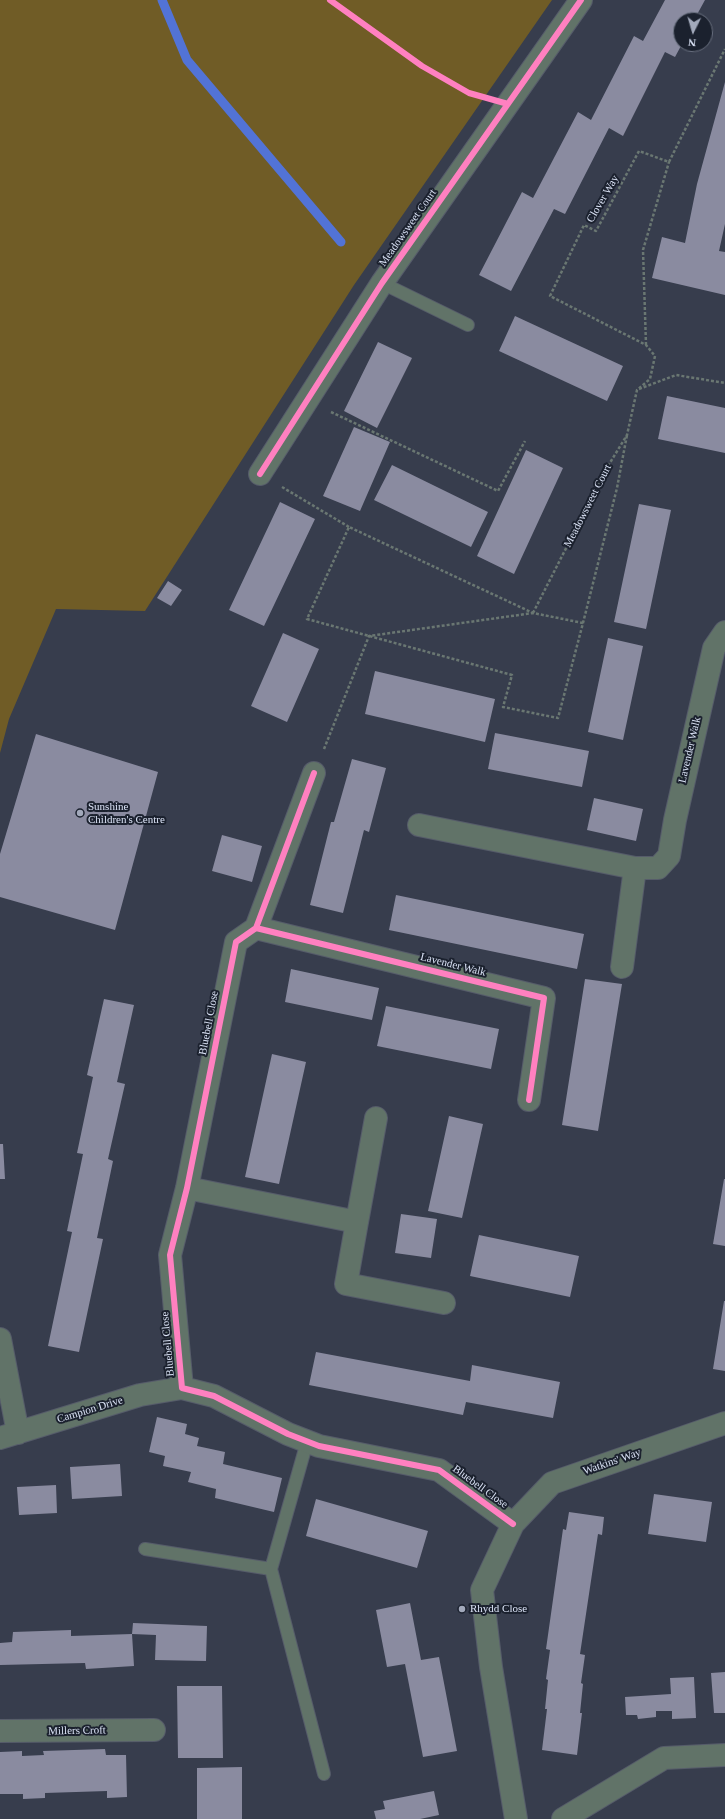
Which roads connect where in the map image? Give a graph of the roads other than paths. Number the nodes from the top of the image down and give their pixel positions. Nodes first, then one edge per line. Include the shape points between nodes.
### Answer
1 (581, 0) edge
2 (382, 283) junction
3 (468, 325) dead end
4 (260, 474) road end
5 (725, 632) edge
6 (314, 773) road end
7 (419, 825) dead end
8 (635, 868) junction
9 (256, 928) junction
10 (622, 967) dead end
11 (529, 1100) dead end
12 (376, 1118) dead end
13 (187, 1188) junction
14 (357, 1222) junction
15 (444, 1303) dead end
16 (0, 1339) edge
17 (182, 1388) junction
18 (725, 1423) edge
19 (9, 1436) edge
20 (307, 1442) junction
21 (513, 1524) junction
22 (145, 1549) dead end
23 (271, 1569) junction
24 (154, 1730) dead end
25 (0, 1731) edge
26 (725, 1755) edge
27 (324, 1774) dead end
28 (516, 1819) edge
29 (563, 1819) edge

1 - 2 street, Meadowsweet Court
2 - 3 lane
2 - 4 street, Meadowsweet Court
5 - 8 street, Lavender Walk via 714,648 669,856 658,868
6 - 9 street
7 - 8 street, Lavender Walk
8 - 10 street
9 - 11 street, Lavender Walk via 544,998
9 - 13 street, Bluebell Close via 236,942
12 - 14 street
13 - 14 street
13 - 17 street, Bluebell Close via 170,1255
14 - 15 street via 346,1284
16 - 19 street
17 - 19 street, Campion Drive via 140,1395
17 - 20 street, Bluebell Close via 214,1396
18 - 21 street, Watkins' Way via 552,1483
20 - 21 street, Bluebell Close via 439,1470
20 - 23 lane
21 - 28 street, Bluebell Close via 482,1590 491,1668
22 - 23 lane
23 - 27 lane
24 - 25 street, Millers Croft
26 - 29 street via 664,1758

